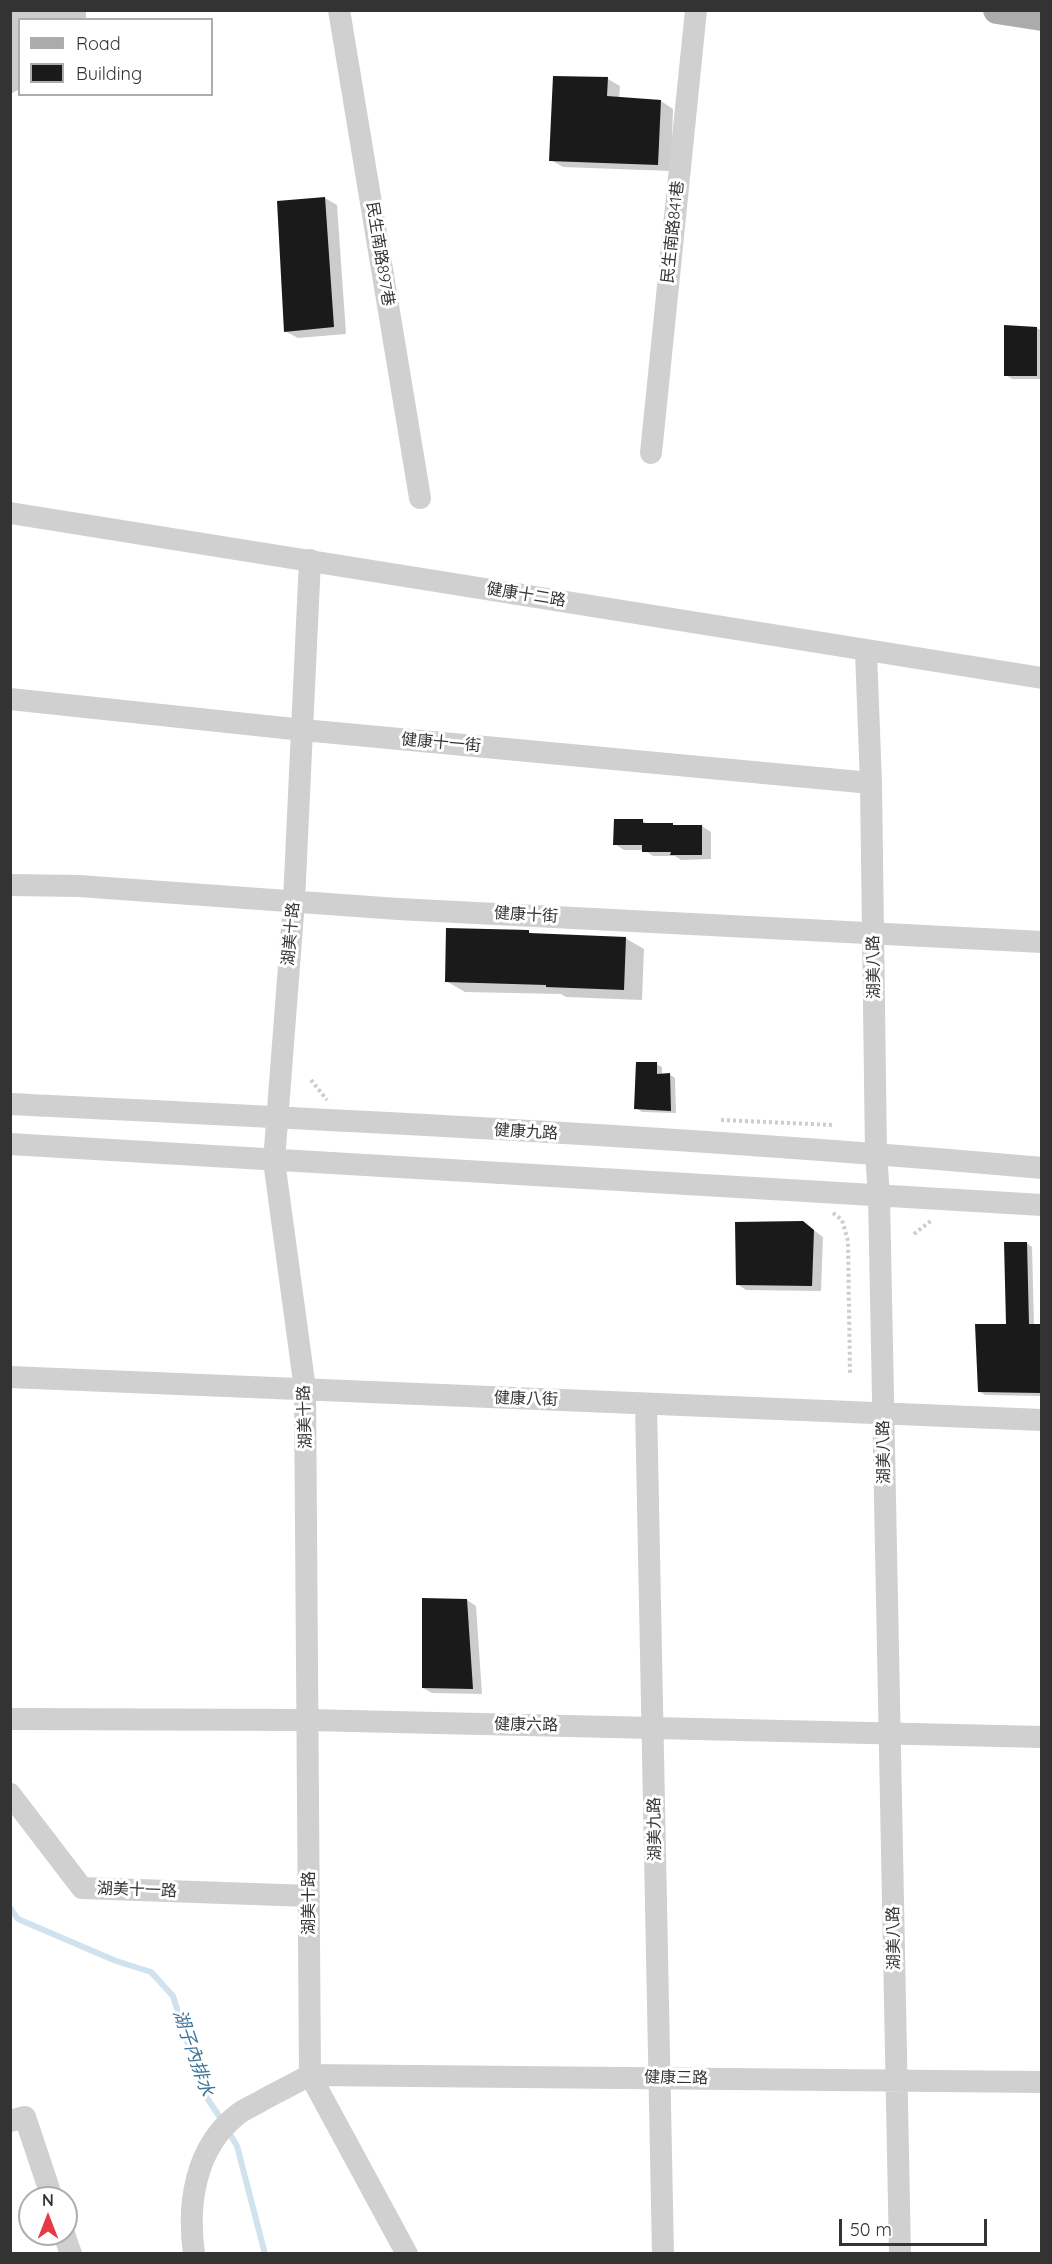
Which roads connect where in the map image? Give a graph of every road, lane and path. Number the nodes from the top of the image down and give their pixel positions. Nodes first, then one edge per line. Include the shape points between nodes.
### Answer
1 (339, 10) edge
2 (696, 10) edge
3 (997, 10) edge
4 (1041, 17) edge
5 (651, 453) dead end
6 (420, 498) dead end
7 (10, 513) edge
8 (310, 560) junction
9 (866, 652) junction
10 (1041, 678) edge
11 (10, 699) edge
12 (303, 730) junction
13 (871, 783) junction
14 (10, 885) edge
15 (294, 901) junction
16 (874, 933) junction
17 (1041, 942) edge
18 (10, 1104) edge
19 (275, 1117) junction
20 (10, 1144) edge
21 (876, 1153) junction
22 (274, 1161) junction
23 (1041, 1168) edge
24 (879, 1196) junction
25 (1041, 1205) edge
26 (825, 1211) dead end
27 (850, 1373) dead end
28 (10, 1377) edge
29 (305, 1389) junction
30 (646, 1404) junction
31 (883, 1414) junction
32 (1041, 1420) edge
33 (10, 1719) edge
34 (308, 1720) junction
35 (653, 1728) junction
36 (890, 1734) junction
37 (1041, 1737) edge
38 (10, 1794) edge
39 (309, 1896) junction
40 (310, 2075) junction
41 (660, 2078) junction
42 (897, 2080) junction
43 (1041, 2082) edge
44 (18, 2119) edge
45 (47, 2186) edge
46 (194, 2253) edge
47 (407, 2253) edge
48 (663, 2253) edge
49 (900, 2253) edge

1 - 6 street, 民生南路897巷
2 - 5 street, 民生南路841巷
3 - 4 main road
7 - 8 street, 健康十二路
8 - 9 street, 健康十二路
8 - 12 street, 湖美十路
9 - 10 street, 健康十二路
9 - 13 street, 湖美八路
11 - 12 street, 健康十一街
12 - 13 street, 健康十一街
12 - 15 street, 湖美十路
13 - 16 street, 湖美八路
14 - 15 street, 健康十街
15 - 16 street, 健康十街
15 - 19 street, 湖美十路
16 - 17 street, 健康十街
16 - 21 street, 湖美八路
18 - 19 street, 健康九路
19 - 21 street, 健康九路
19 - 22 street, 湖美十路
20 - 22 street
21 - 23 street, 健康九路
21 - 24 street, 湖美八路
22 - 24 street
22 - 29 street, 湖美十路
24 - 25 street
24 - 31 street, 湖美八路
26 - 27 path via 842,1220 848,1241
28 - 29 street, 健康八街
29 - 30 street, 健康八街
29 - 34 street, 湖美十路
30 - 31 street, 健康八街
30 - 35 street, 湖美九路
31 - 32 street, 健康八街
31 - 36 street, 湖美八路
33 - 34 street, 健康六路
34 - 35 street, 健康六路
34 - 39 street, 湖美十路
35 - 36 street, 健康六路
35 - 41 street, 湖美九路
36 - 37 street, 健康六路
36 - 42 street, 湖美八路
38 - 39 street, 湖美十一路 via 82,1888
39 - 40 street, 湖美十路
40 - 41 street, 健康三路
40 - 46 street via 237,2114 212,2140 193,2192
40 - 47 street, 湖美十路
41 - 42 street, 健康三路
41 - 48 street, 湖美九路
42 - 43 street, 健康三路
42 - 49 street, 湖美八路
44 - 45 street

